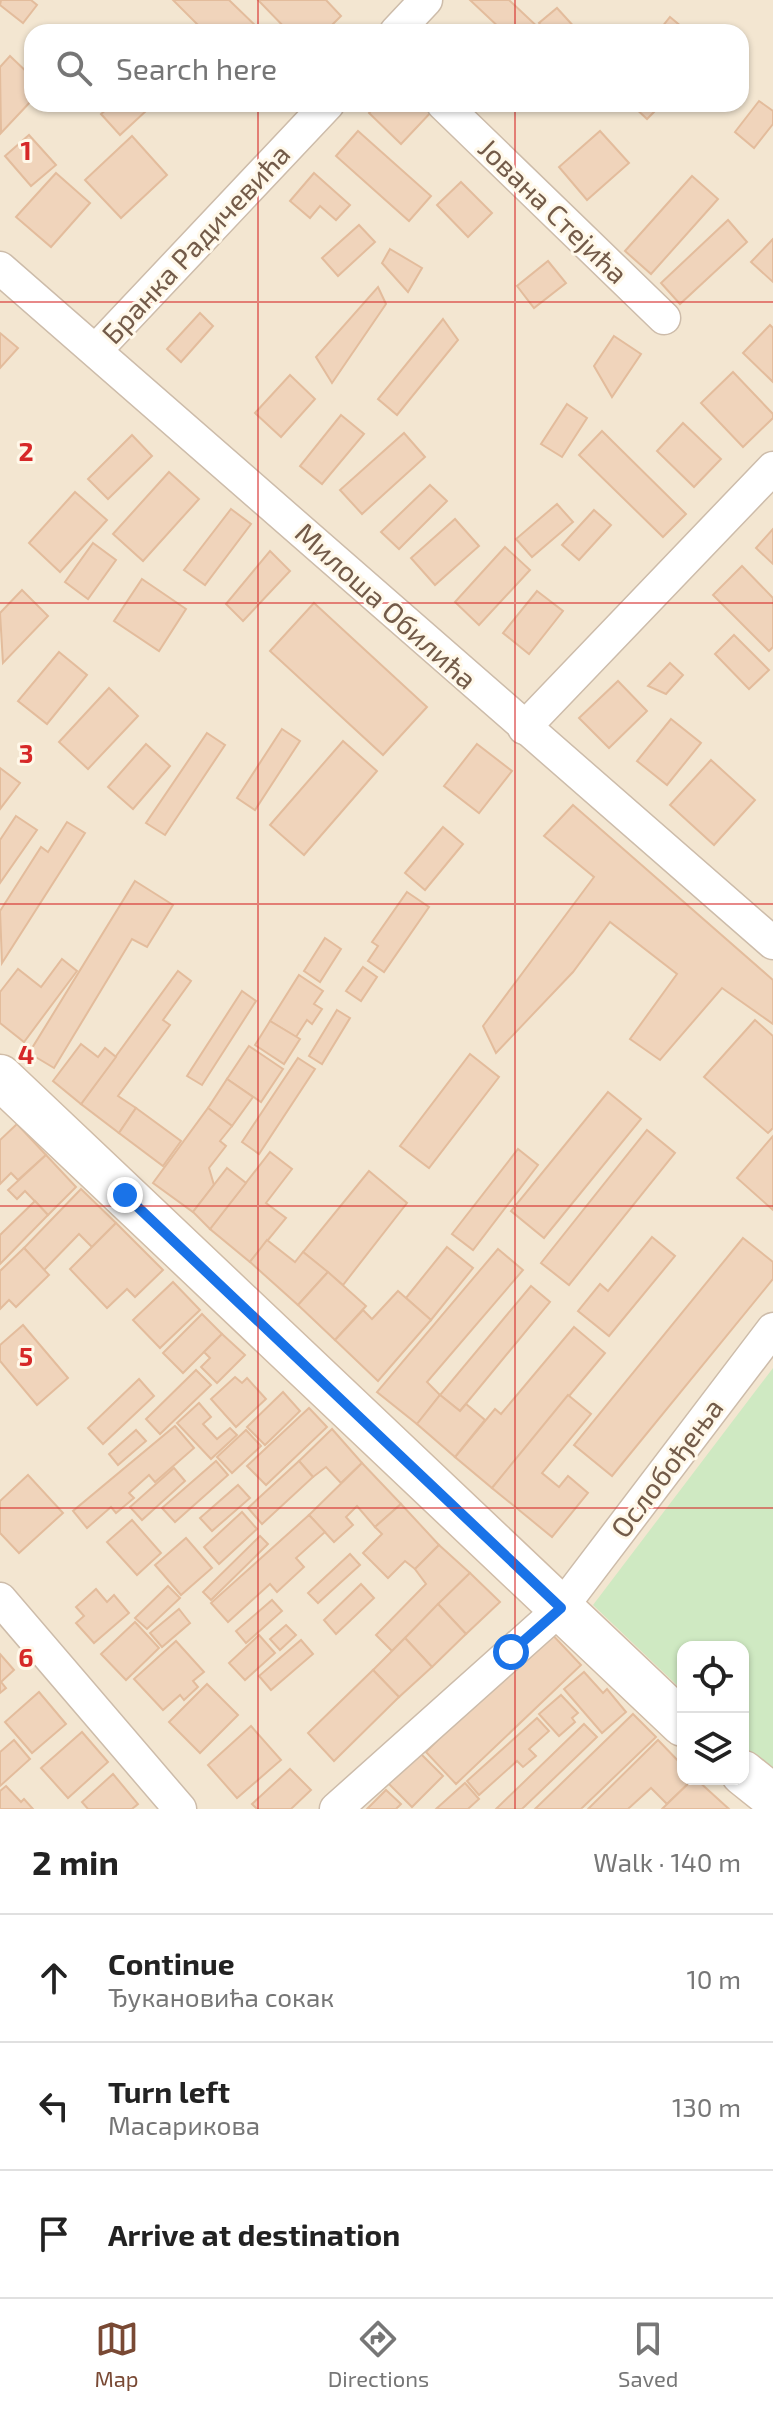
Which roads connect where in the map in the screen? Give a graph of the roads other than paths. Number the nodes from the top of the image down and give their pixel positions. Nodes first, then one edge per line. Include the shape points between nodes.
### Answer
1 (426, 0) edge
2 (404, 24) edge
3 (320, 112) edge
4 (451, 112) edge
5 (0, 268) edge
6 (664, 318) dead end
7 (96, 350) junction
8 (773, 468) edge
9 (524, 728) junction
10 (773, 943) edge
11 (0, 1077) edge
12 (773, 1329) edge
13 (0, 1599) edge
14 (561, 1608) junction
15 (677, 1718) edge
16 (749, 1778) edge
17 (773, 1797) edge
18 (180, 1809) edge
19 (336, 1809) edge

1 - 2 street
3 - 7 street, Бранка Радичевића
4 - 6 street, Јована Стејића
5 - 7 street, Милоша Обилића
7 - 9 street, Милоша Обилића
8 - 9 street
9 - 10 street, Милоша Обилића
11 - 14 main road
12 - 14 street, Ослобођења
13 - 18 street
14 - 15 main road
14 - 19 street, Ослобођења
16 - 17 main road

